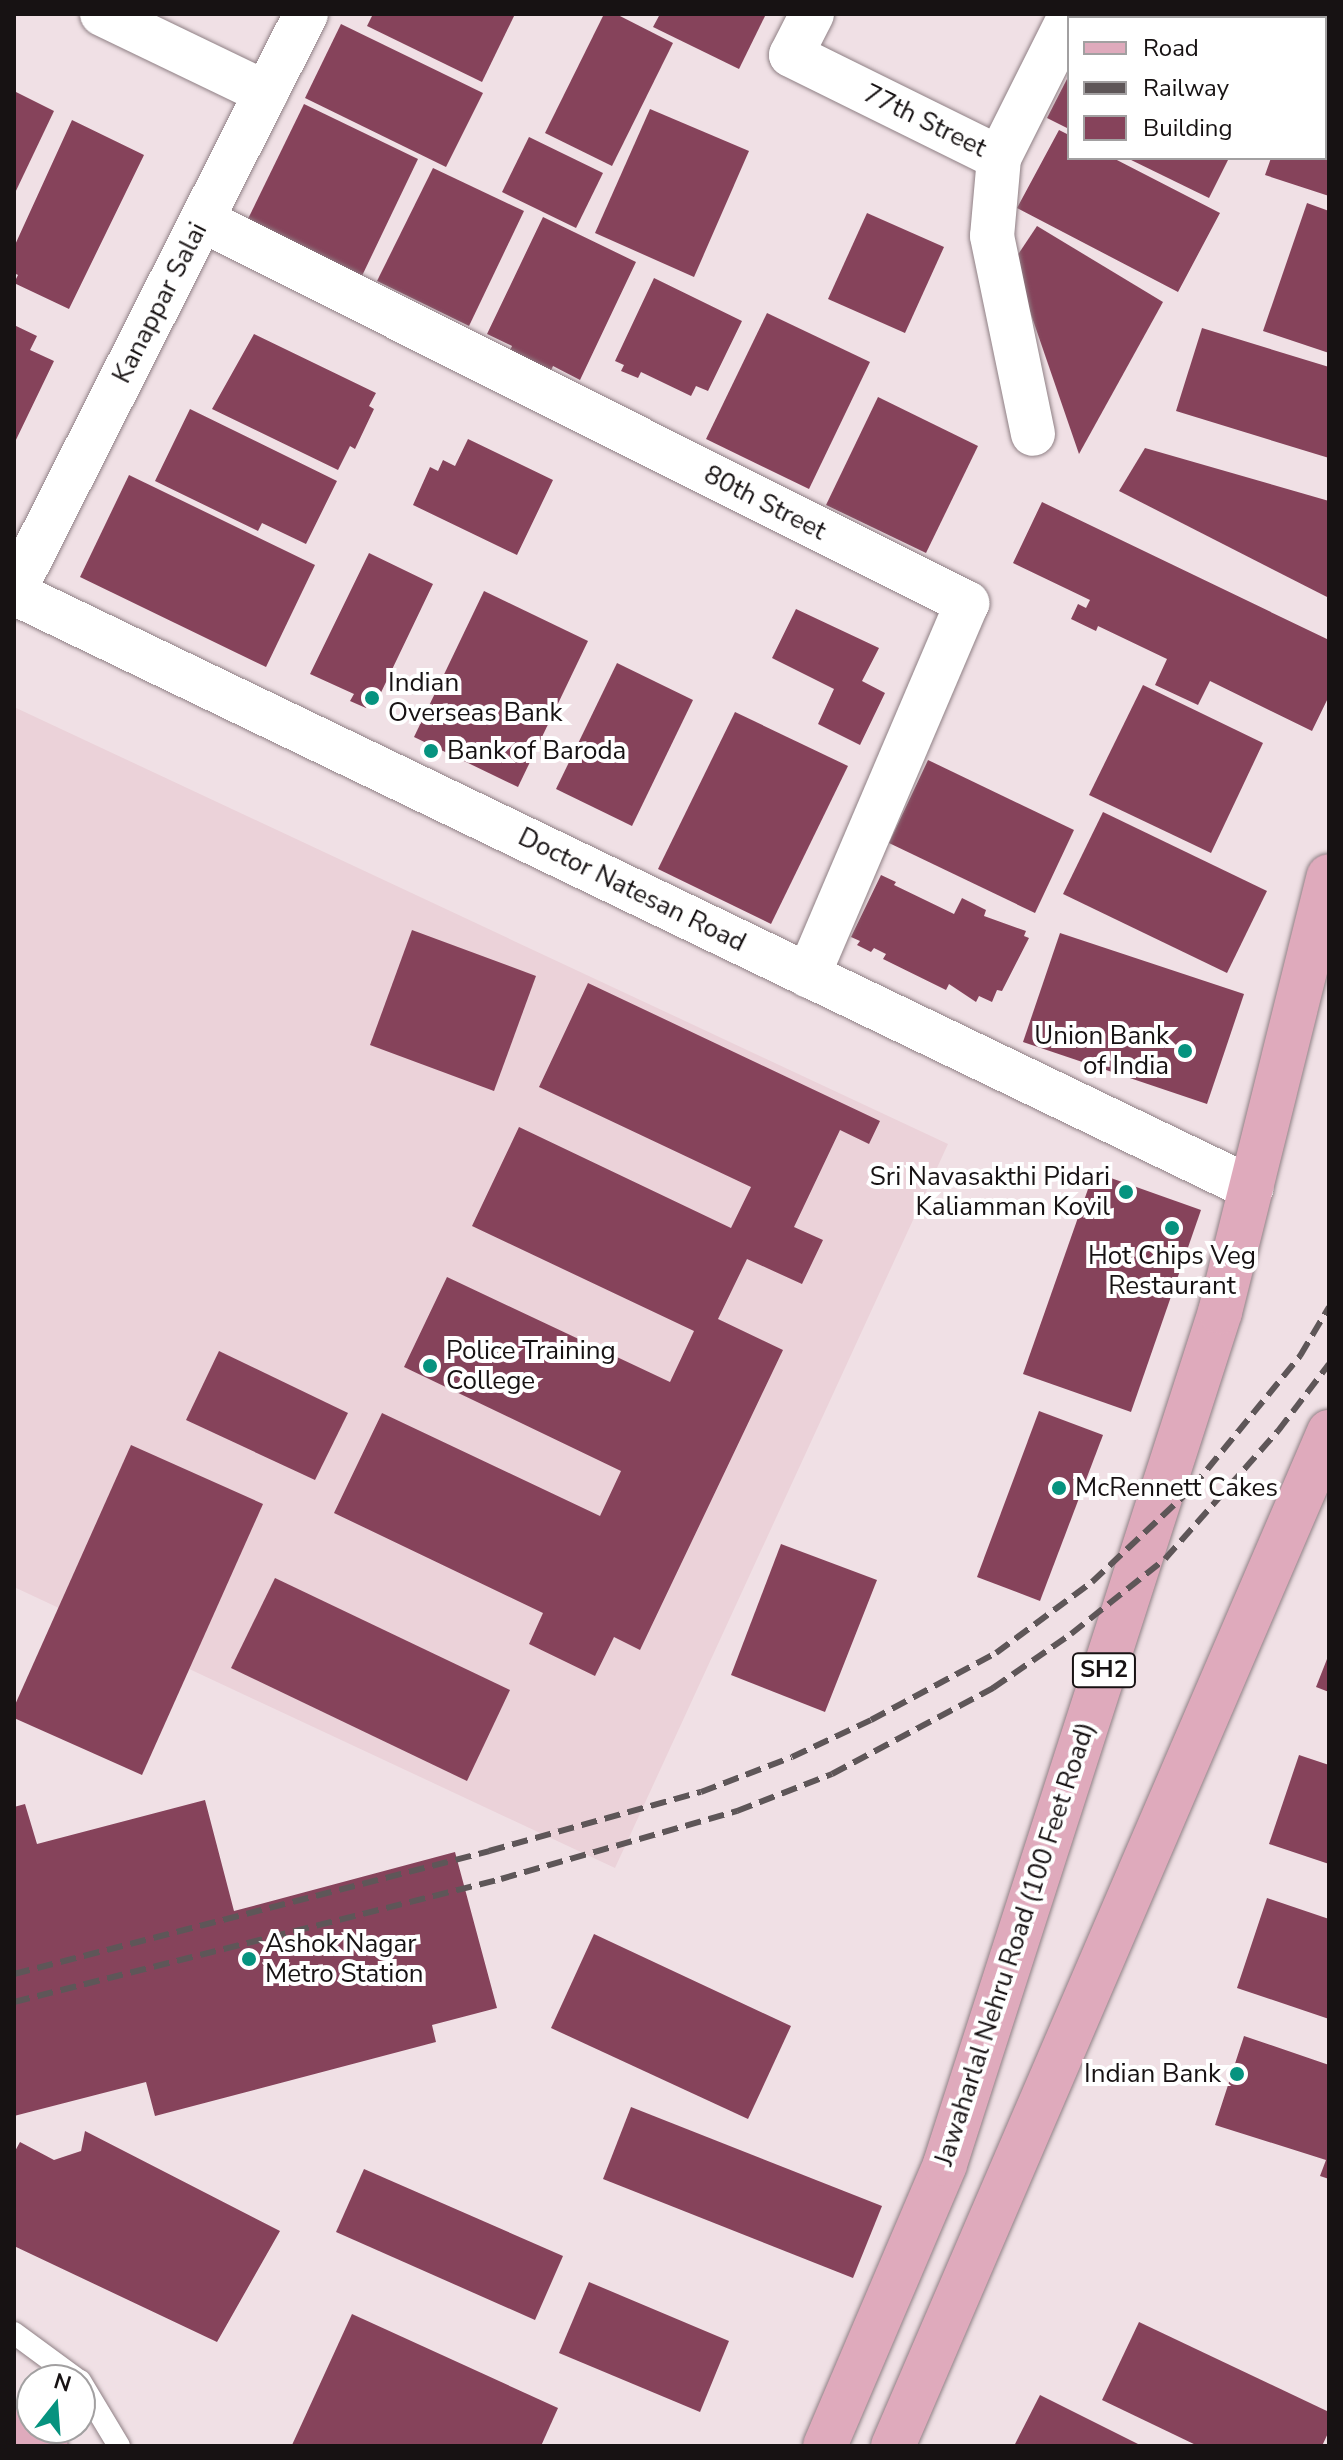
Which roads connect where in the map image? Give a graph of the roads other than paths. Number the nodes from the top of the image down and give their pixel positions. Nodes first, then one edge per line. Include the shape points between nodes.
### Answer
1 (102, 14) edge
2 (306, 14) edge
3 (812, 14) edge
4 (1067, 22) edge
5 (266, 93) junction
6 (999, 158) junction
7 (202, 220) junction
8 (1033, 434) dead end
9 (14, 592) edge
10 (1329, 876) edge
11 (808, 975) junction
12 (1251, 1188) junction
13 (1329, 1432) edge
14 (14, 2333) edge
15 (56, 2364) edge
16 (96, 2409) edge
17 (14, 2431) edge
18 (46, 2446) edge
19 (119, 2446) edge
20 (825, 2446) edge
21 (893, 2446) edge

1 - 5 street
2 - 5 street, Kanappar Salai
3 - 6 street, 77th Street via 791,55
4 - 6 street, 77th Street
5 - 7 street, Kanappar Salai
6 - 8 street via 992,236
7 - 9 street, Kanappar Salai
7 - 11 street, 80th Street via 967,603
9 - 11 street, Doctor Natesan Road
10 - 12 main road, Jawaharlal Nehru Road (100 Feet Road) / SH2
11 - 12 street, Doctor Natesan Road
12 - 20 main road, Jawaharlal Nehru Road (100 Feet Road) / SH2 via 1220,1312 945,2164
13 - 21 main road
14 - 15 lane
16 - 19 lane
17 - 18 main road

